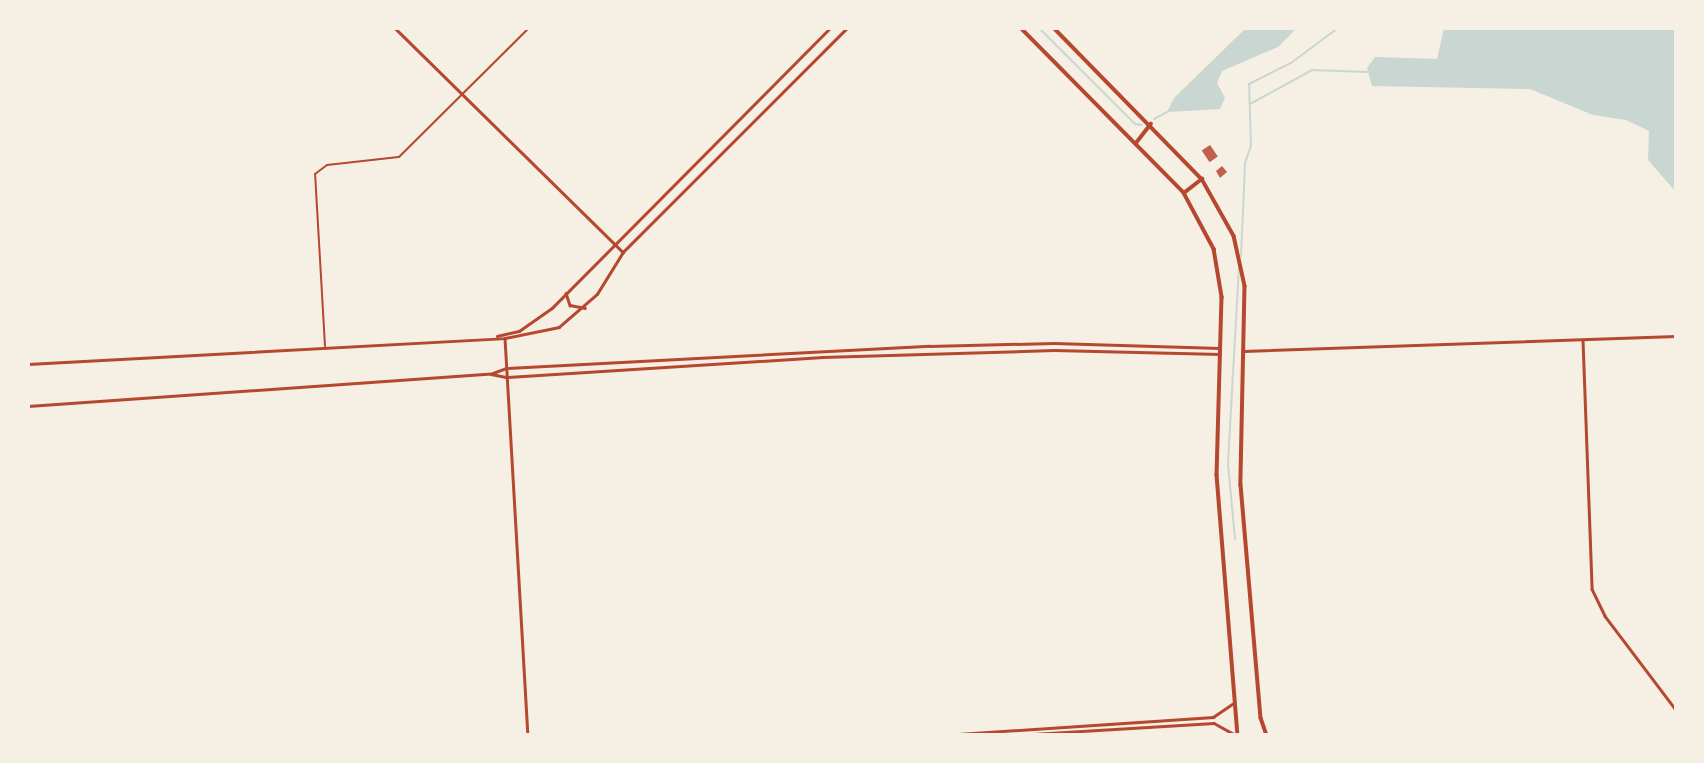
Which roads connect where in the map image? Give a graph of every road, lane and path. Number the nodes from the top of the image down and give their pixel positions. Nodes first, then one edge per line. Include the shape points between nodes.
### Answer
1 (396, 28) edge
2 (530, 28) edge
3 (830, 28) edge
4 (847, 28) edge
5 (1021, 28) edge
6 (1054, 28) edge
7 (462, 94) junction
8 (1151, 124) junction
9 (1136, 143) junction
10 (1202, 179) junction
11 (1184, 193) junction
12 (614, 243) junction
13 (623, 252) junction
14 (566, 293) junction
15 (585, 308) junction
16 (1676, 336) edge
17 (494, 337) junction
18 (505, 338) junction
19 (1583, 340) junction
20 (325, 346) junction
21 (821, 350) junction
22 (1220, 351) junction
23 (1244, 351) junction
24 (793, 352) junction
25 (822, 357) junction
26 (793, 359) junction
27 (28, 364) edge
28 (506, 368) junction
29 (491, 374) junction
30 (506, 377) junction
31 (28, 406) edge
32 (1233, 704) junction
33 (1676, 710) edge
34 (1191, 718) junction
35 (1126, 724) junction
36 (1191, 724) junction
37 (1126, 729) junction
38 (528, 735) edge
39 (943, 735) edge
40 (1014, 735) edge
41 (1237, 735) edge
42 (1267, 735) edge

1 - 7 street
2 - 7 lane
3 - 12 street
4 - 13 street
5 - 9 street
6 - 8 street
7 - 12 street
7 - 20 lane via 399,158 327,165 315,174
8 - 9 street
8 - 10 street
9 - 11 street
10 - 11 street
10 - 23 street via 1226,215 1239,253 1245,286
11 - 22 street via 1203,223 1218,264
12 - 13 street
12 - 14 street
13 - 15 street
14 - 15 street via 570,305
14 - 17 street via 533,323
15 - 18 street via 551,330
16 - 19 street
17 - 18 street
17 - 20 street
18 - 28 street
19 - 23 street
19 - 33 street via 1592,589 1605,616
20 - 27 street
21 - 22 street via 1054,343
21 - 24 street
21 - 25 street
22 - 25 street via 1054,350
22 - 32 street via 1217,475
23 - 42 street via 1241,485 1261,718
24 - 26 street
24 - 28 street
25 - 26 street
26 - 30 street
28 - 29 street
28 - 30 street
29 - 30 street
29 - 31 street
30 - 38 street
32 - 34 street via 1219,716
32 - 41 street
34 - 35 street
34 - 36 street
35 - 37 street
35 - 39 street
36 - 37 street
36 - 41 street via 1218,723
37 - 40 street

